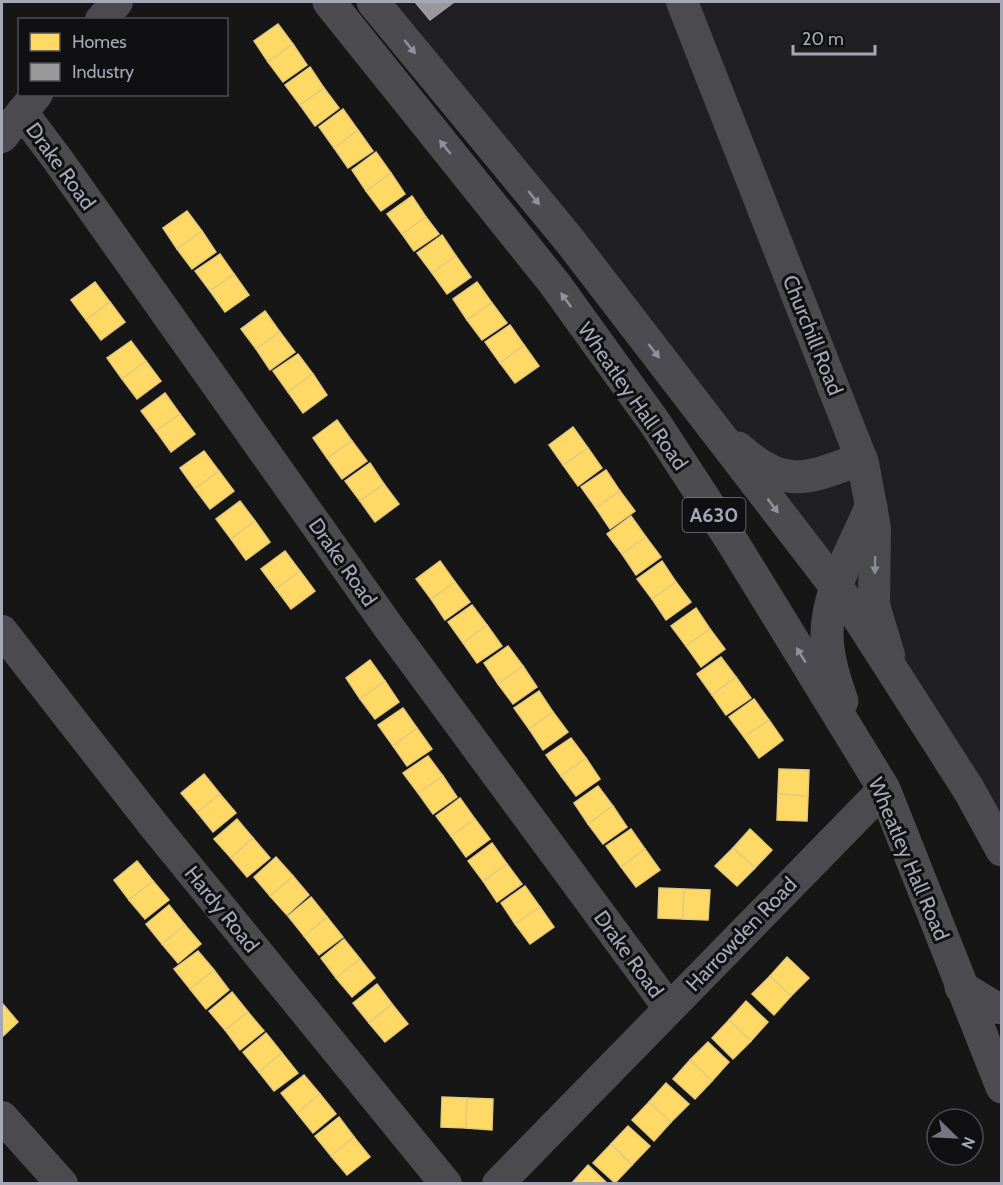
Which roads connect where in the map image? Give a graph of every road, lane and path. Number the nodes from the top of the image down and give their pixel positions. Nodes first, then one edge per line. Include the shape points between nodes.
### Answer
1 (117, 2) edge
2 (329, 2) edge
3 (373, 2) edge
4 (682, 2) edge
5 (103, 18) edge
6 (29, 103) edge
7 (2, 137) edge
8 (708, 421) junction
9 (861, 459) junction
10 (871, 507) junction
11 (836, 589) junction
12 (2, 631) edge
13 (897, 678) junction
14 (878, 779) junction
15 (1002, 850) edge
16 (961, 987) junction
17 (669, 1008) junction
18 (1002, 1008) edge
19 (1002, 1021) edge
20 (1002, 1087) edge
21 (2, 1117) edge
22 (62, 1184) edge
23 (446, 1184) edge
24 (498, 1184) edge

1 - 5 street
14 -> 2 highway, Wheatley Hall Road / A630 via 655,423 555,284
3 -> 8 highway, Wheatley Hall Road / A630 via 570,242
4 - 9 street, Churchill Road
6 - 7 street
6 - 17 street, Drake Road via 72,179 390,629
8 - 9 highway via 747,457 779,474 800,479
8 -> 11 highway, Wheatley Hall Road / A630
9 - 10 street, Churchill Road
10 - 11 highway
10 -> 13 street, Churchill Road via 875,528 874,605
11 - 13 highway, Wheatley Hall Road / A630
11 - 14 highway via 827,621 831,672
12 - 23 street, Hardy Road
13 - 15 highway, Wheatley Hall Road / A630 via 969,790
14 - 16 highway, Wheatley Hall Road / A630
14 - 17 street, Harrowden Road
16 - 18 highway
16 - 19 street
16 - 20 highway, Wheatley Hall Road / A630
17 - 24 street, Harrowden Road
21 - 22 street

